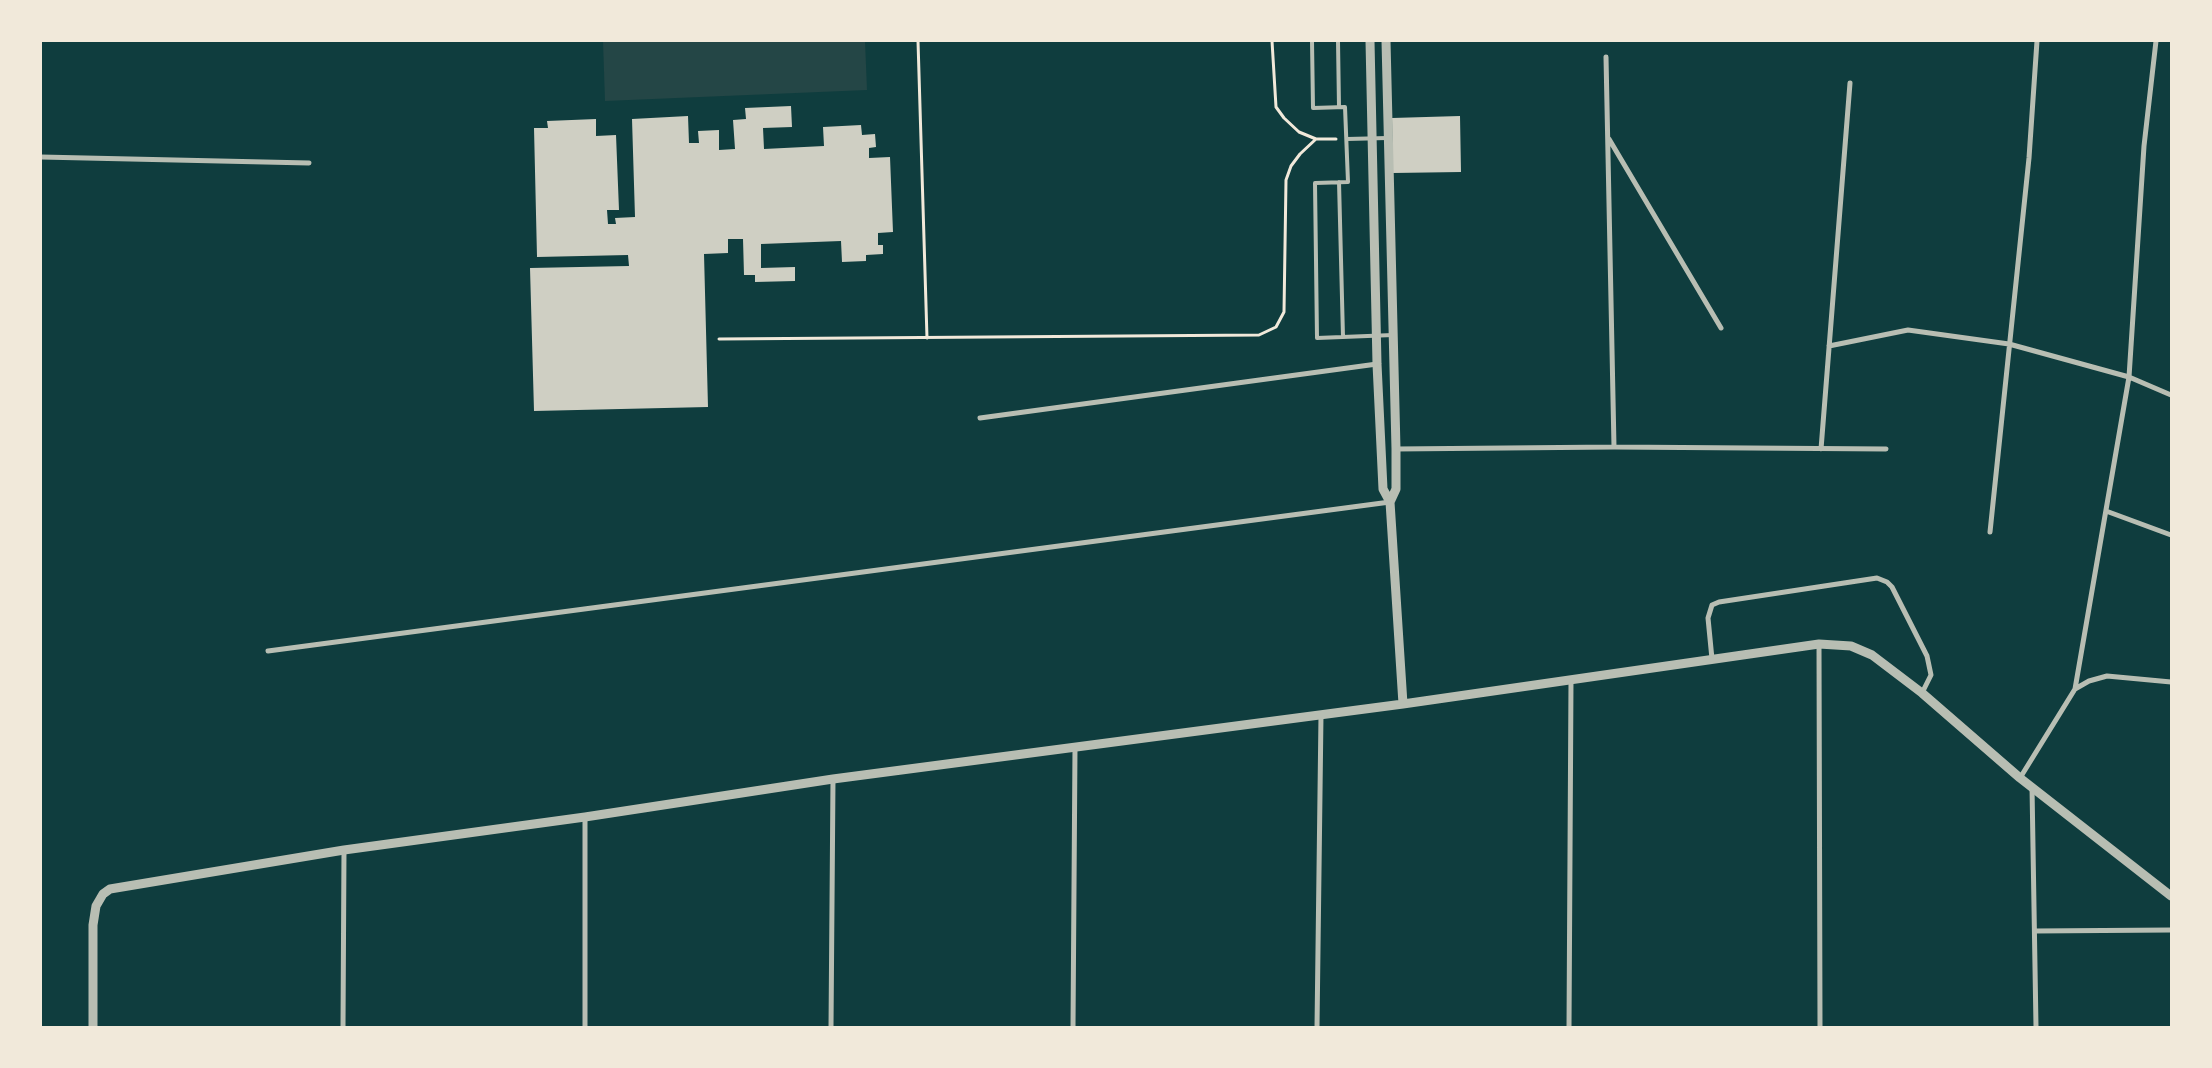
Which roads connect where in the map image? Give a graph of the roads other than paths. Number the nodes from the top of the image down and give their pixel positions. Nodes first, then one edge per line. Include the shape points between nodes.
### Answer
1 (1312, 41) edge
2 (1338, 41) edge
3 (1370, 41) edge
4 (1386, 41) edge
5 (2037, 41) edge
6 (2156, 41) edge
7 (1606, 57) dead end
8 (1850, 83) dead end
9 (1339, 108) junction
10 (1372, 138) junction
11 (1388, 138) junction
12 (1609, 138) junction
13 (1346, 139) junction
14 (41, 157) edge
15 (309, 163) dead end
16 (1339, 182) junction
17 (1721, 328) dead end
18 (1377, 335) junction
19 (1393, 335) junction
20 (1342, 337) junction
21 (2009, 344) junction
22 (1829, 346) junction
23 (1377, 364) junction
24 (2129, 377) junction
25 (2171, 394) edge
26 (980, 418) dead end
27 (1614, 447) junction
28 (1396, 449) junction
29 (1821, 449) junction
30 (1886, 449) dead end
31 (1390, 502) junction
32 (2106, 511) junction
33 (1990, 532) dead end
34 (2171, 535) edge
35 (1819, 644) junction
36 (268, 651) dead end
37 (1712, 659) junction
38 (1571, 680) junction
39 (2171, 682) edge
40 (2075, 689) junction
41 (1922, 693) junction
42 (1403, 704) junction
43 (1321, 715) junction
44 (1074, 748) junction
45 (2020, 778) junction
46 (833, 779) junction
47 (2032, 786) junction
48 (586, 817) junction
49 (344, 850) junction
50 (2171, 896) edge
51 (2171, 930) edge
52 (2035, 931) junction
53 (93, 1027) edge
54 (343, 1027) edge
55 (585, 1027) edge
56 (830, 1027) edge
57 (1073, 1027) edge
58 (1318, 1027) edge
59 (1569, 1027) edge
60 (1820, 1027) edge
61 (2036, 1027) edge

1 - 9 lane via 1313,108
2 - 9 lane
3 - 10 street
4 - 11 street
5 - 21 street via 2029,158
6 - 24 street via 2144,146
7 - 12 street
8 - 22 street
9 - 13 lane via 1346,108
10 - 11 lane
10 - 13 lane
10 - 18 street
11 - 19 street
12 - 17 street
12 - 27 street
13 - 16 lane via 1348,182
14 - 15 street
16 - 20 lane
16 - 20 lane via 1315,183 1317,338
18 - 19 lane
18 - 20 lane
18 - 23 street
19 - 28 street
21 - 22 street via 1908,330
21 - 24 street
21 - 33 street
22 - 29 street
23 - 26 street
23 - 31 street via 1383,489
24 - 25 street
24 - 32 street
27 - 28 street
27 - 29 street
28 - 31 street via 1396,489
29 - 30 street
31 - 36 street
31 - 42 street
32 - 34 street
32 - 40 street
35 - 37 street
35 - 41 street via 1851,646 1872,654
35 - 60 street
37 - 38 street
37 - 41 street via 1708,618 1712,606 1719,602 1878,578 1892,587 1928,656 1931,675
38 - 42 street
38 - 59 street
39 - 40 street via 2107,676
40 - 45 street
41 - 45 street
42 - 43 street
43 - 44 street
43 - 58 street
44 - 46 street
44 - 57 street
45 - 47 street
46 - 48 street
46 - 56 street
47 - 50 street
47 - 52 street
48 - 49 street
48 - 55 street
49 - 53 street via 110,888 96,906 93,925
49 - 54 street
51 - 52 street
52 - 61 street

